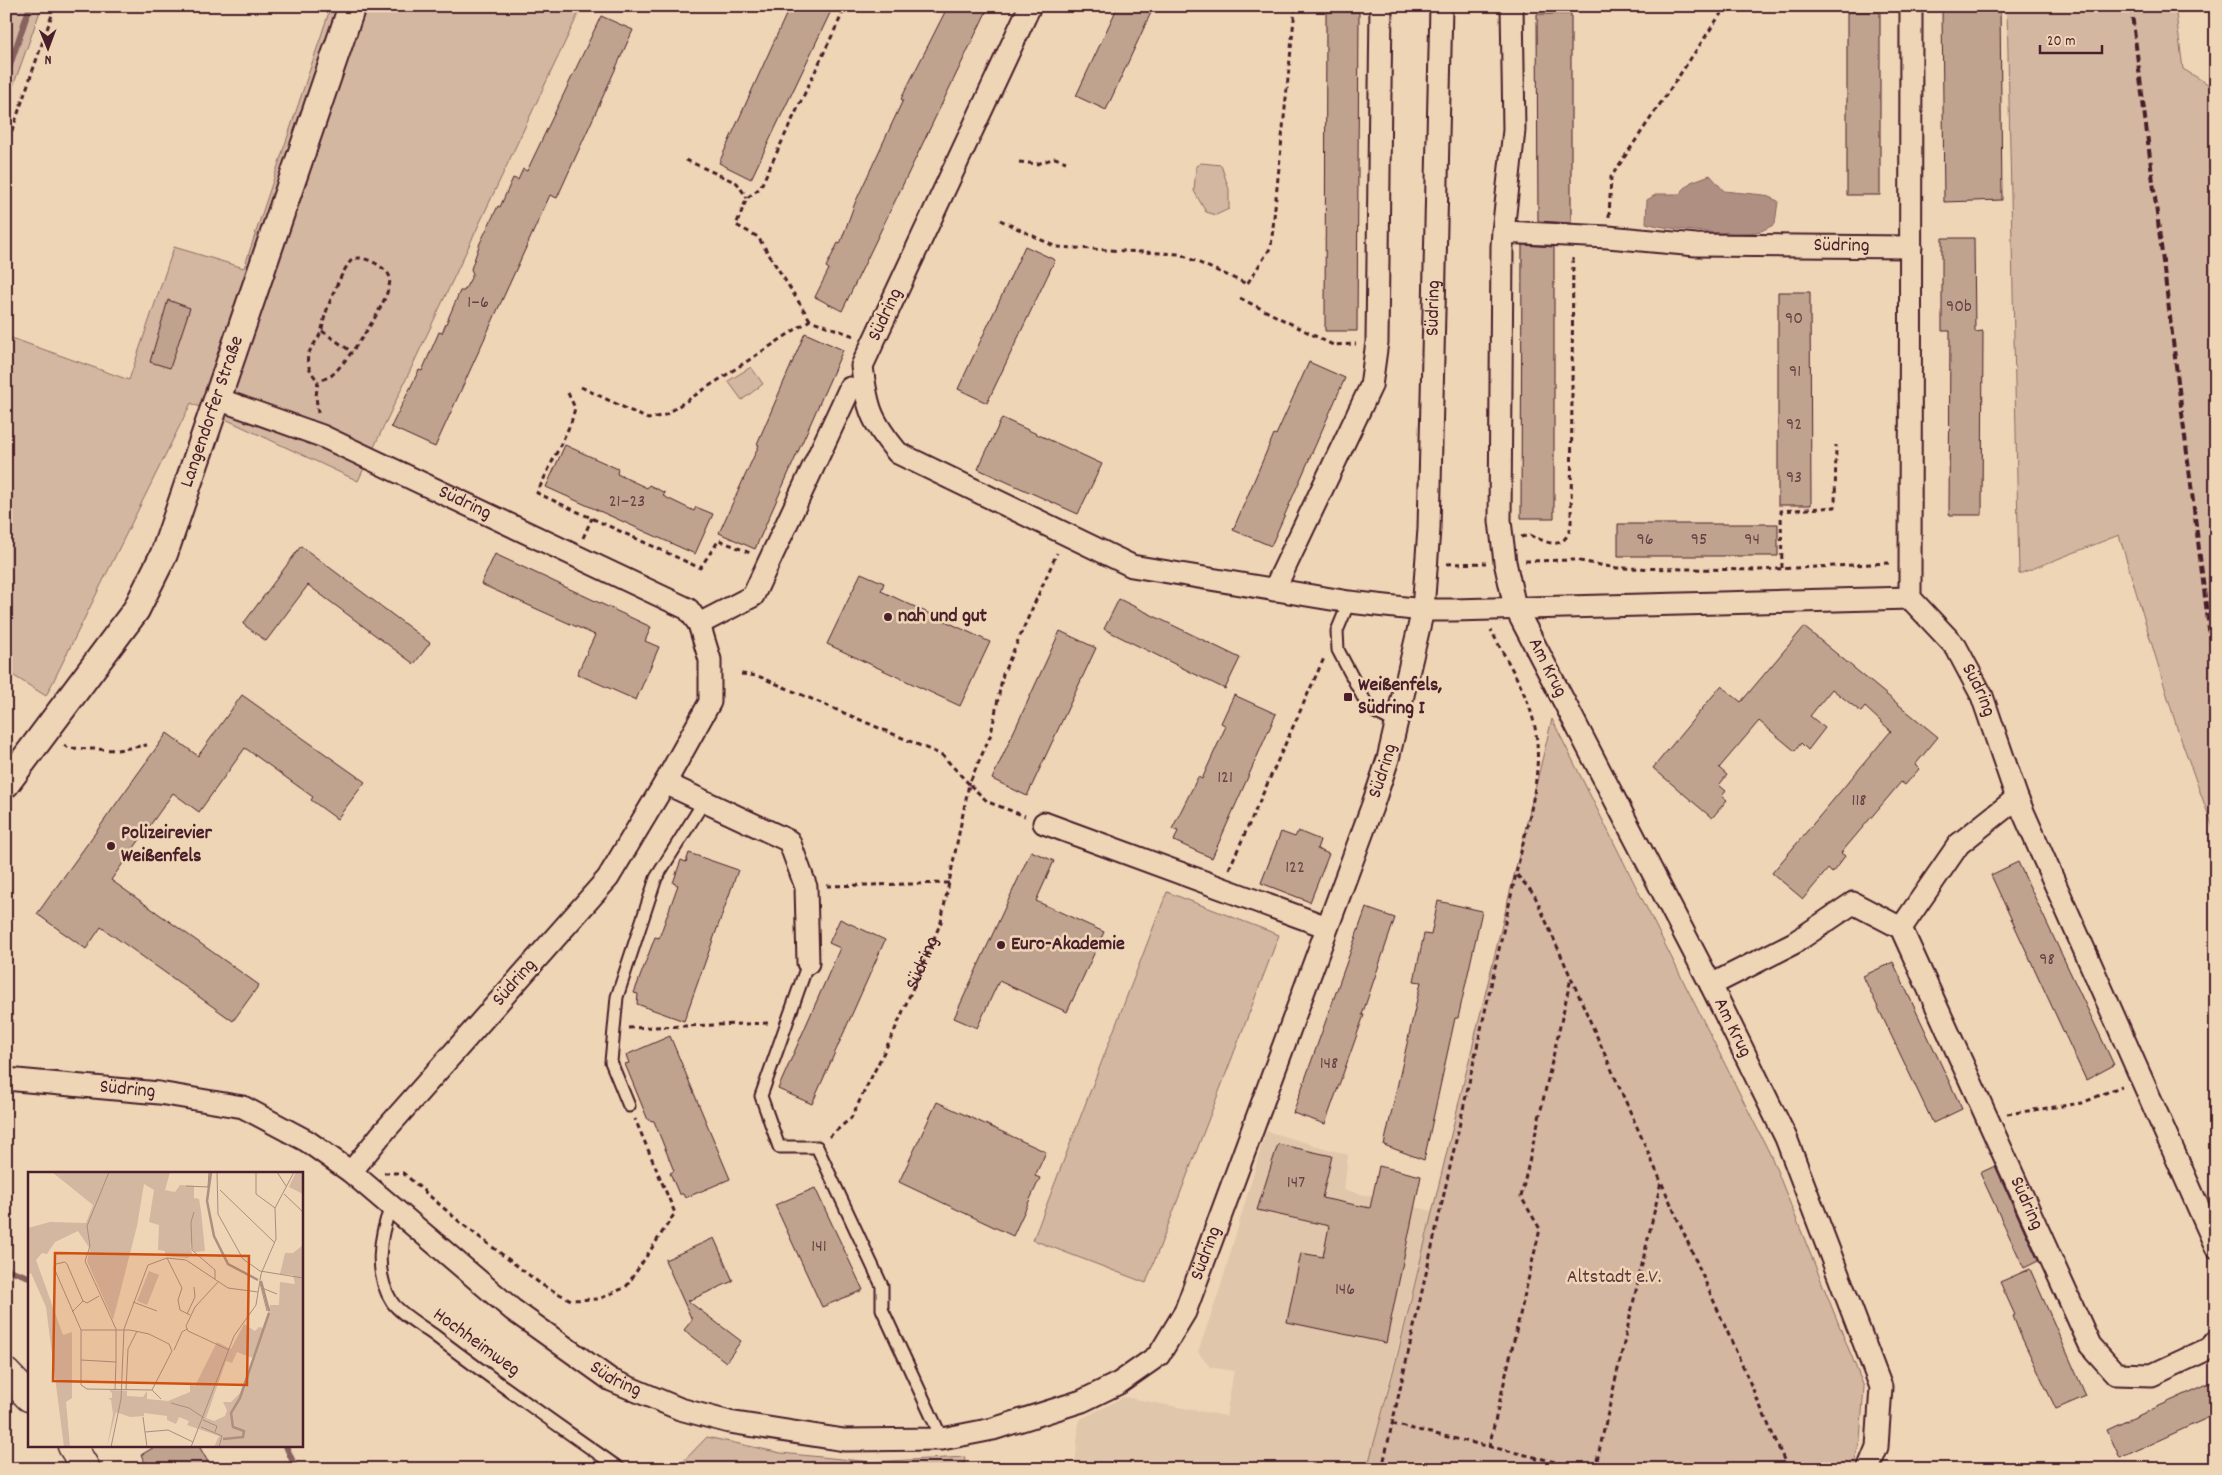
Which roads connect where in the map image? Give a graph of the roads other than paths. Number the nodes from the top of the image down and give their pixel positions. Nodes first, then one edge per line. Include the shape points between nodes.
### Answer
1 (352, 6) edge
2 (1030, 6) edge
3 (1441, 6) edge
4 (1512, 6) edge
5 (1911, 6) edge
6 (1381, 8) edge
7 (1503, 232) junction
8 (1911, 248) junction
9 (850, 388) dead end
10 (218, 399) junction
11 (1274, 590) junction
12 (1910, 598) junction
13 (1349, 602) junction
14 (1515, 608) junction
15 (1423, 610) junction
16 (699, 624) junction
17 (1396, 723) junction
18 (665, 783) junction
19 (6, 784) edge
20 (2017, 798) junction
21 (703, 803) junction
22 (1044, 823) road end
23 (1327, 927) junction
24 (1901, 928) junction
25 (808, 963) joint
26 (1711, 985) junction
27 (6, 1079) edge
28 (629, 1106) road end
29 (351, 1172) junction
30 (391, 1207) junction
31 (2216, 1248) edge
32 (2216, 1341) edge
33 (6, 1373) edge
34 (28, 1396) edge
35 (942, 1439) junction
36 (73, 1448) edge
37 (86, 1469) edge
38 (620, 1469) edge
39 (1868, 1469) edge

1 - 10 street, Langendorfer Straße
2 - 11 street, Südring via 862,366 866,398 877,428 898,454 1132,566
3 - 15 street, Südring via 1427,564
4 - 7 street via 1514,130
5 - 8 street
6 - 11 street via 1377,342 1371,386
7 - 8 street, Südring via 1729,246
7 - 14 street via 1500,521
8 - 12 street
9 - 16 street via 753,596
10 - 16 street, Südring via 322,436 688,609
10 - 19 street, Langendorfer Straße via 164,554 136,610
11 - 13 street, Südring
12 - 14 street, Südring
12 - 20 street, Südring via 1956,648 1978,688
13 - 15 street, Südring
13 - 17 lane via 1337,631 1338,650 1366,703
14 - 15 street, Südring
14 - 26 street, Am Krug
15 - 17 street, Südring
16 - 18 street, Südring via 710,660 710,702
17 - 23 street, Südring via 1372,807
18 - 21 street
18 - 29 street, Südring via 608,878
20 - 24 street via 1959,844
20 - 31 street, Südring
21 - 25 street via 790,841 806,887
21 - 28 lane via 656,878 617,997 611,1062
22 - 23 street
23 - 35 street, Südring via 1185,1312 1159,1355 1119,1383 1082,1401 993,1429
24 - 26 street via 1852,903 1794,943
24 - 32 street, Südring via 2090,1345 2116,1374 2152,1375 2210,1348
25 - 35 lane via 761,1096 779,1147 817,1147 882,1286 882,1309
26 - 39 street, Am Krug via 1786,1138 1882,1387 1878,1447
27 - 29 street, Südring via 159,1093 243,1107 307,1141
29 - 30 street, Südring
30 - 35 street, Südring via 513,1310 611,1380 680,1409 729,1422 844,1440
30 - 38 lane, Hochheimweg via 381,1248 383,1283 393,1304
33 - 34 main road
36 - 37 main road

